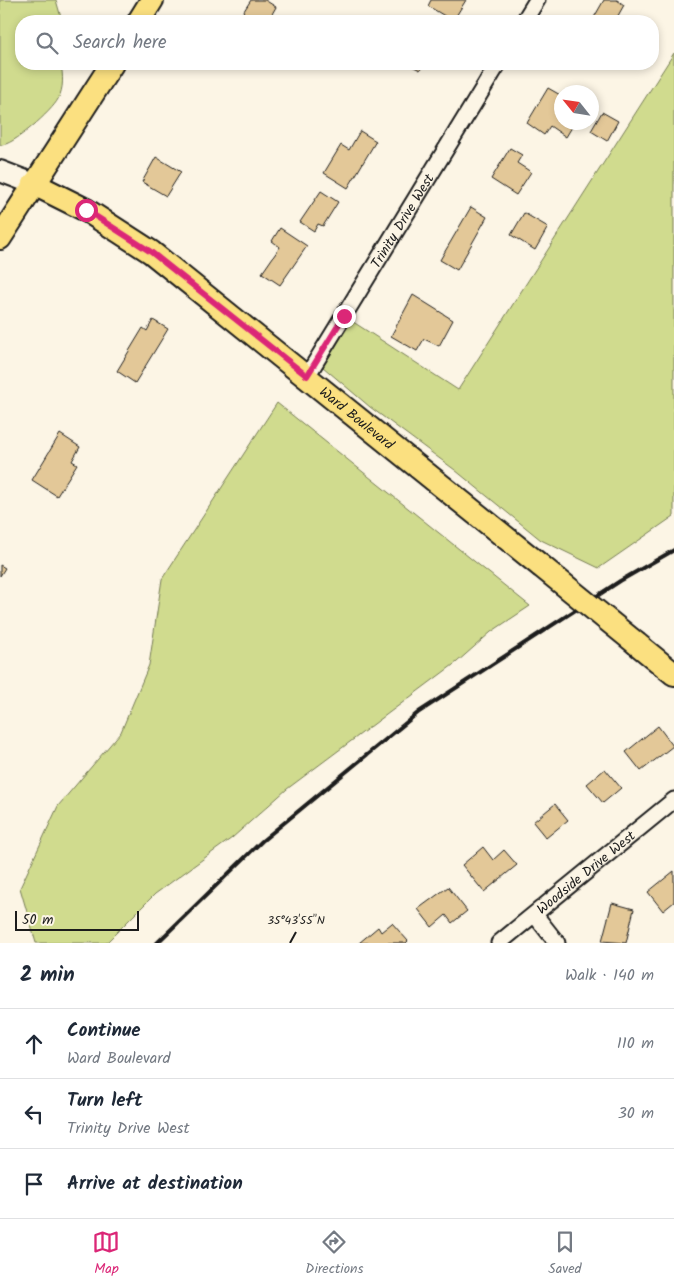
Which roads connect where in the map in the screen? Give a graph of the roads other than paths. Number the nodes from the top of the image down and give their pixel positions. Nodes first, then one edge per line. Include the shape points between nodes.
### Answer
1 (152, 0) edge
2 (537, 0) edge
3 (142, 15) edge
4 (528, 15) edge
5 (108, 70) edge
6 (494, 70) edge
7 (0, 171) edge
8 (34, 184) junction
9 (0, 238) edge
10 (307, 376) junction
11 (674, 674) edge
12 (674, 800) edge
13 (534, 915) junction
14 (499, 943) edge
15 (557, 943) edge

1 - 3 main road
2 - 4 street
5 - 8 main road
6 - 10 street, Trinity Drive West
7 - 8 main road, Ward Boulevard
8 - 9 main road
8 - 10 main road, Ward Boulevard via 86,210 151,252
10 - 11 main road, Ward Boulevard, bridge
12 - 13 street, Woodside Drive West
13 - 14 street, Woodside Drive West
13 - 15 street

